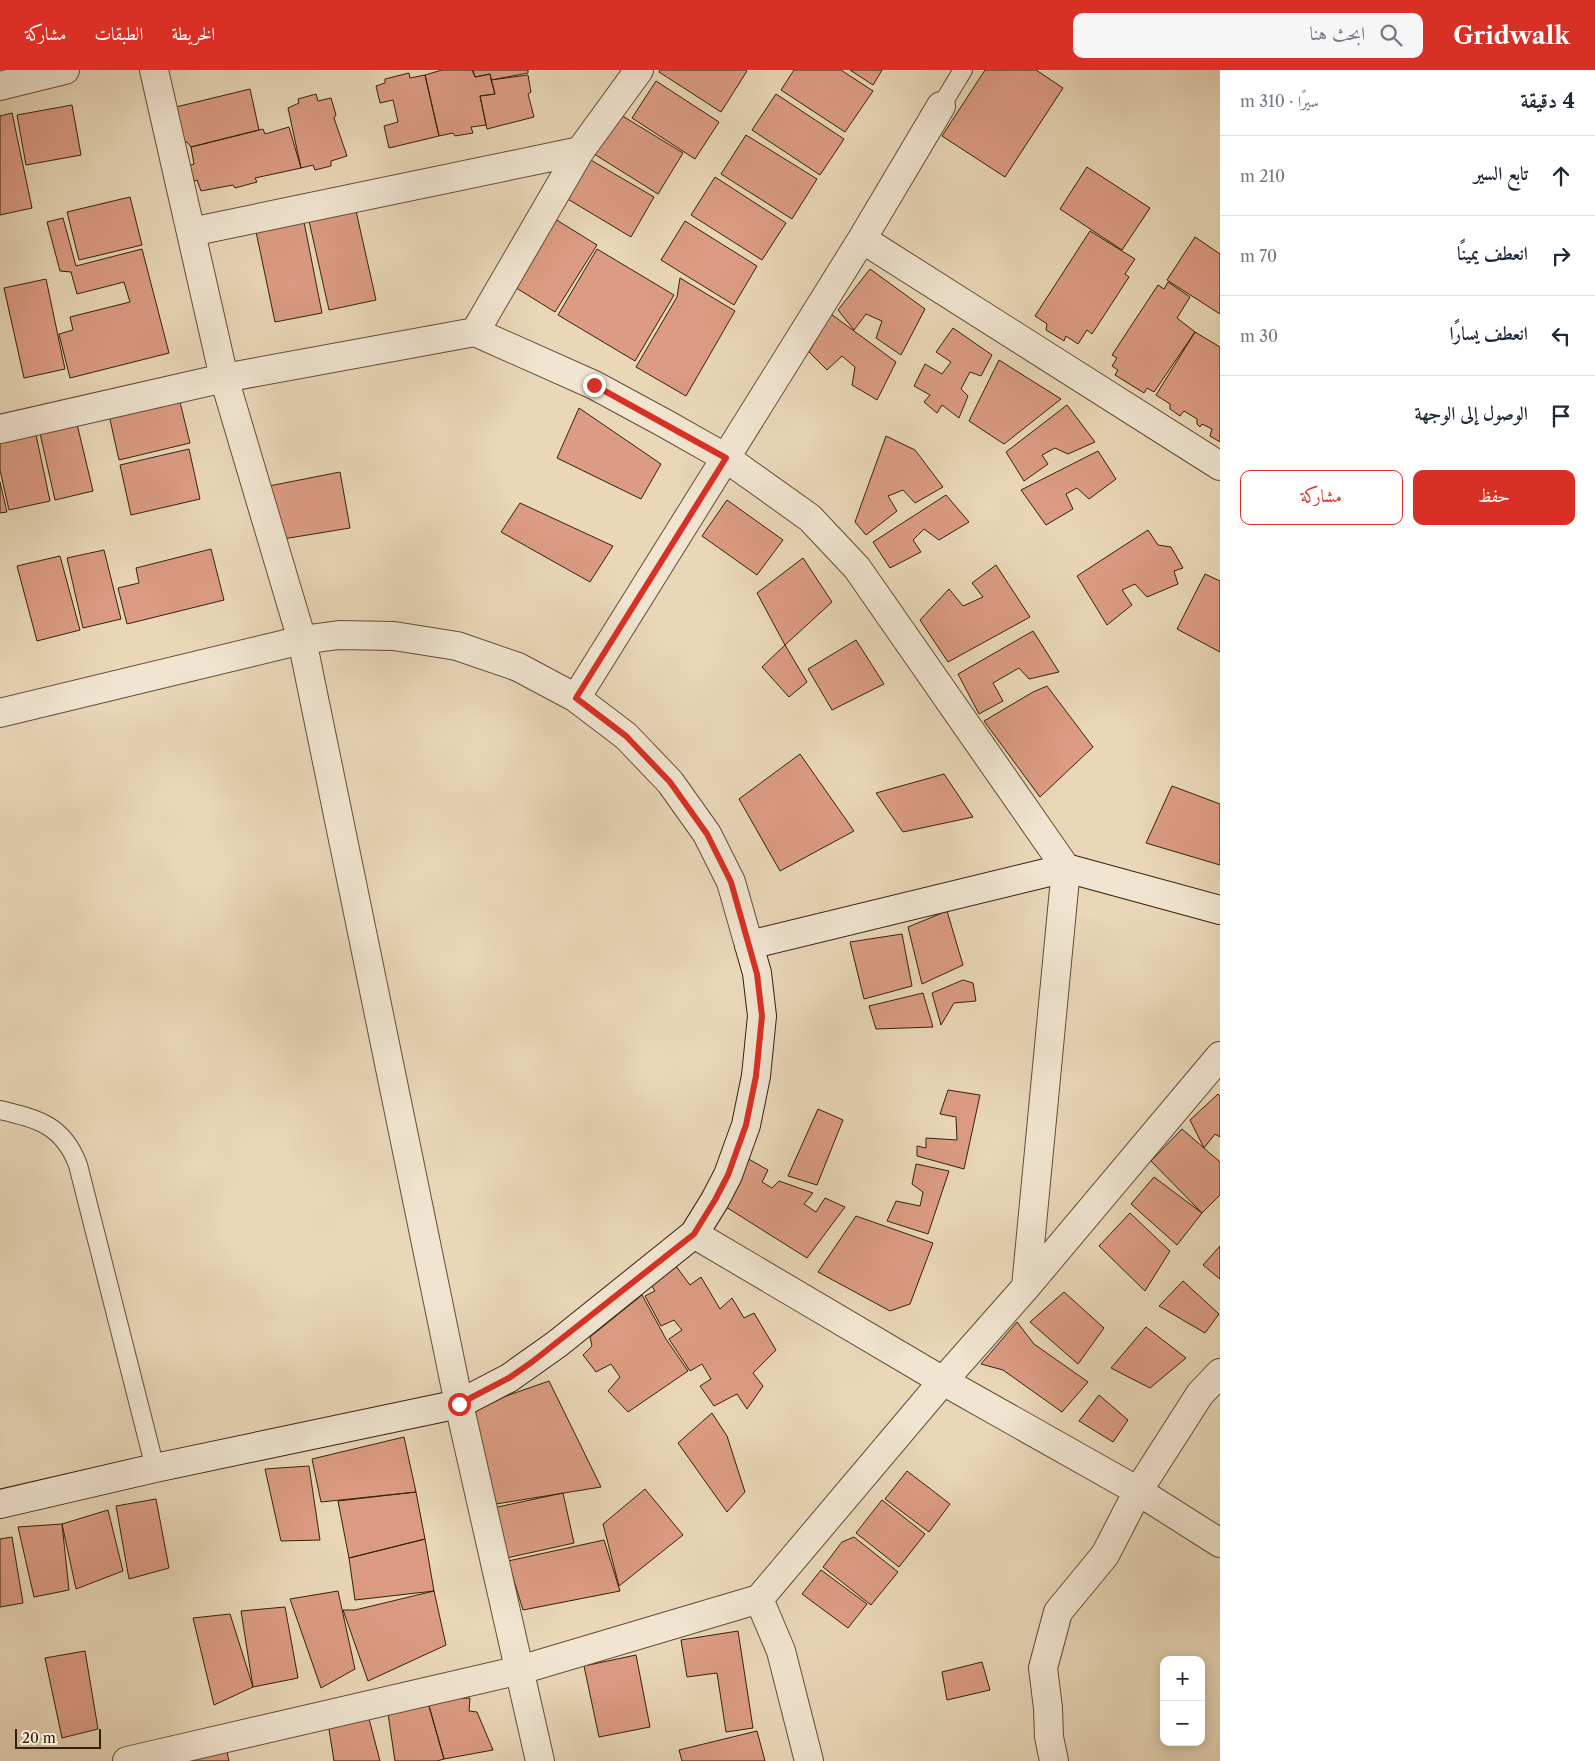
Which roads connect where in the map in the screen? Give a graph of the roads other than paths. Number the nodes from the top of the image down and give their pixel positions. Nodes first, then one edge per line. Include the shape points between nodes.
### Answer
1 (65, 70) edge
2 (154, 70) edge
3 (639, 70) edge
4 (963, 70) edge
5 (0, 86) edge
6 (942, 106) joint
7 (580, 151) junction
8 (191, 232) junction
9 (862, 239) junction
10 (475, 332) junction
11 (224, 378) junction
12 (0, 429) edge
13 (726, 458) junction
14 (1220, 466) edge
15 (302, 640) junction
16 (576, 698) junction
17 (0, 713) edge
18 (1066, 868) junction
19 (1220, 910) edge
20 (749, 945) junction
21 (1220, 1056) edge
22 (0, 1110) edge
23 (694, 1234) junction
24 (1026, 1287) junction
25 (1220, 1373) edge
26 (943, 1382) junction
27 (459, 1404) junction
28 (155, 1468) junction
29 (1138, 1491) junction
30 (0, 1504) edge
31 (1219, 1541) edge
32 (759, 1600) junction
33 (520, 1670) junction
34 (127, 1761) edge
35 (540, 1761) edge
36 (808, 1761) edge
37 (1054, 1761) edge

1 - 5 street
2 - 8 street
3 - 7 street
4 - 6 lane
6 - 9 street
7 - 8 street
7 - 10 street
8 - 11 street
9 - 13 street
9 - 14 street
10 - 11 street
10 - 13 street via 594,385
11 - 12 street
11 - 15 street
13 - 16 street
13 - 18 street via 810,518 857,568
15 - 16 street via 339,635 394,636 457,646 518,667
15 - 17 street
15 - 27 street
16 - 20 street via 626,736 645,755 670,782 707,834 731,882
18 - 19 street
18 - 20 street
18 - 24 street
20 - 23 street via 757,974 762,1016 756,1076 746,1125 728,1175
21 - 24 street
22 - 28 lane via 39,1120 64,1138 72,1151
23 - 26 street
23 - 27 street via 538,1358 509,1378
24 - 26 street
25 - 29 street via 1200,1394
26 - 29 street
26 - 32 street
27 - 28 street
27 - 33 street
28 - 30 street
29 - 31 street
29 - 37 street via 1105,1554 1058,1612 1043,1668
32 - 33 street
32 - 36 street via 781,1651
33 - 34 street
33 - 35 street

